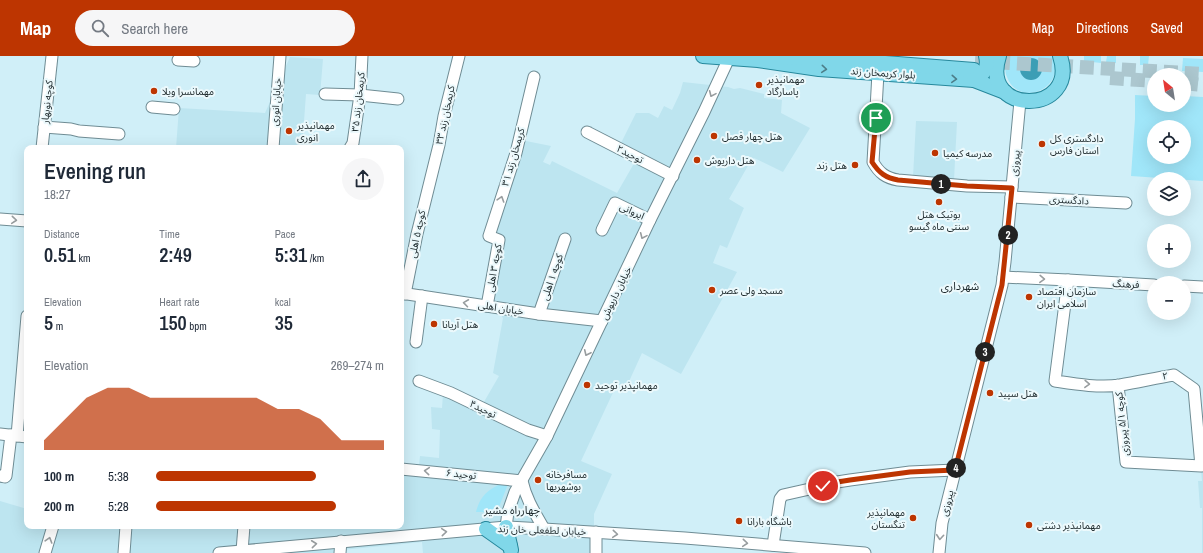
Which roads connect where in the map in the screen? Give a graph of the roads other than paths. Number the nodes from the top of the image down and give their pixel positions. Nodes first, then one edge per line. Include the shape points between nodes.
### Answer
1 (52, 56) edge
2 (280, 56) edge
3 (362, 56) edge
4 (459, 56) edge
5 (703, 56) edge
6 (912, 56) edge
7 (999, 56) edge
8 (1060, 56) edge
9 (729, 58) junction
10 (178, 60) dead end
11 (758, 60) junction
12 (194, 61) dead end
13 (977, 67) edge
14 (878, 73) junction
15 (534, 77) dead end
16 (1006, 92) junction
17 (325, 94) dead end
18 (360, 95) junction
19 (398, 99) dead end
20 (1020, 101) junction
21 (152, 107) dead end
22 (174, 109) dead end
23 (44, 127) junction
24 (587, 132) dead end
25 (119, 134) dead end
26 (42, 145) edge
27 (273, 145) edge
28 (352, 145) edge
29 (431, 175) joint
30 (673, 176) junction
31 (1012, 192) junction
32 (1126, 203) dead end
33 (0, 219) edge
34 (650, 220) junction
35 (24, 221) edge
36 (602, 230) dead end
37 (489, 236) joint
38 (565, 239) dead end
39 (1003, 277) junction
40 (1068, 280) junction
41 (1147, 285) edge
42 (1191, 286) edge
43 (1203, 287) edge
44 (404, 290) edge
45 (404, 294) edge
46 (422, 296) junction
47 (487, 306) junction
48 (539, 314) junction
49 (602, 321) junction
50 (416, 342) dead end
51 (419, 381) dead end
52 (1118, 385) junction
53 (24, 402) edge
54 (1200, 416) edge
55 (14, 436) edge
56 (547, 436) junction
57 (1181, 465) joint
58 (404, 469) edge
59 (955, 470) junction
60 (0, 476) edge
61 (522, 481) junction
62 (506, 527) junction
63 (544, 528) junction
64 (52, 529) edge
65 (126, 529) edge
66 (244, 529) edge
67 (486, 529) junction
68 (596, 532) junction
69 (341, 541) junction
70 (773, 545) junction
71 (511, 549) edge
72 (282, 550) edge
73 (242, 551) junction
74 (45, 553) edge
75 (124, 553) edge
76 (220, 553) edge
77 (340, 553) edge
78 (596, 553) edge
79 (865, 553) edge
80 (939, 553) edge

1 - 23 street, کوچه نوبهار
2 - 27 street, خیابان انوری
3 - 18 street, کریمخان زند ۳۵
4 - 29 street, کریمخان زند ۳۳
5 - 9 main road, بلوار کریمخان زند
6 - 13 main road, بلوار کریمخان زند
7 - 16 main road via 997,75
8 - 20 main road via 1062,76 1053,92 1036,101
9 - 11 main road, بلوار کریمخان زند
9 -> 30 street, خیابان داریوش
10 - 12 street
11 - 13 main road, بلوار کریمخان زند via 809,57
11 -> 14 main road, بلوار کریمخان زند via 819,69
14 -> 13 main road, بلوار کریمخان زند
13 - 16 main road, بلوار کریمخان زند
14 - 31 street, دادگستری via 872,162 882,175 898,180
37 -> 15 street, کریمخان زند ۳۱ via 516,153
16 - 20 main road, بلوار کریمخان زند
17 - 18 street
18 - 19 street
18 - 28 street, کریمخان زند ۳۵
20 - 31 street, پیروزی
21 - 22 street
23 - 25 street
23 - 26 street, کوچه نوبهار
24 - 30 street, توحید۲
29 - 44 street, کوچه ۵ اهلی
30 - 34 street, خیابان داریوش
31 - 32 street, دادگستری
31 - 39 street, پیروزی
33 -> 35 street
34 - 36 street, ایروانی via 614,203
34 -> 49 street, خیابان داریوش
37 - 47 street, کوچه ۳ اهلی via 499,240
38 - 48 street, کوچه ۱ اهلی
39 -> 40 street, فرهنگ
39 - 59 street, پیروزی
40 - 41 street, فرهنگ
40 -> 52 street, ۲ via 1055,381 1082,385
42 - 43 street
45 - 46 street, خیابان اهلی
47 -> 46 street, خیابان اهلی
46 - 50 street
47 - 48 street, خیابان اهلی
48 - 49 street, خیابان اهلی
49 -> 56 street, خیابان داریوش
51 - 56 street, توحید۴
52 - 54 street, ۲ via 1174,375 1194,389
52 - 57 street, کوچه ۵/۱ پیروزی via 1126,462
53 - 55 street
54 - 57 street, ۲ via 1201,466
55 - 60 street via 6,476
56 - 61 street, خیابان داریوش
61 -> 58 street, ۶ توحید
59 - 70 street via 910,472 850,480 783,495 780,499
59 -> 80 street, پیروزی via 942,523
61 - 62 street, خیابان داریوش via 508,512
61 - 63 street via 526,497
62 - 63 street, خیابان لطفعلی خان زند
62 - 67 street, خیابان لطفعلی خان زند
62 - 71 main road
63 - 68 street, خیابان لطفعلی خان زند
74 -> 64 street
65 - 75 street
66 - 73 street
69 -> 67 street, خیابان لطفعلی خان زند
67 - 71 main road
68 -> 70 street, خیابان لطفعلی خان زند
68 - 78 street
72 -> 69 street, خیابان لطفعلی خان زند
69 - 77 street
70 - 79 street, خیابان لطفعلی خان زند
72 - 73 street, خیابان لطفعلی خان زند
73 - 76 street, خیابان لطفعلی خان زند

